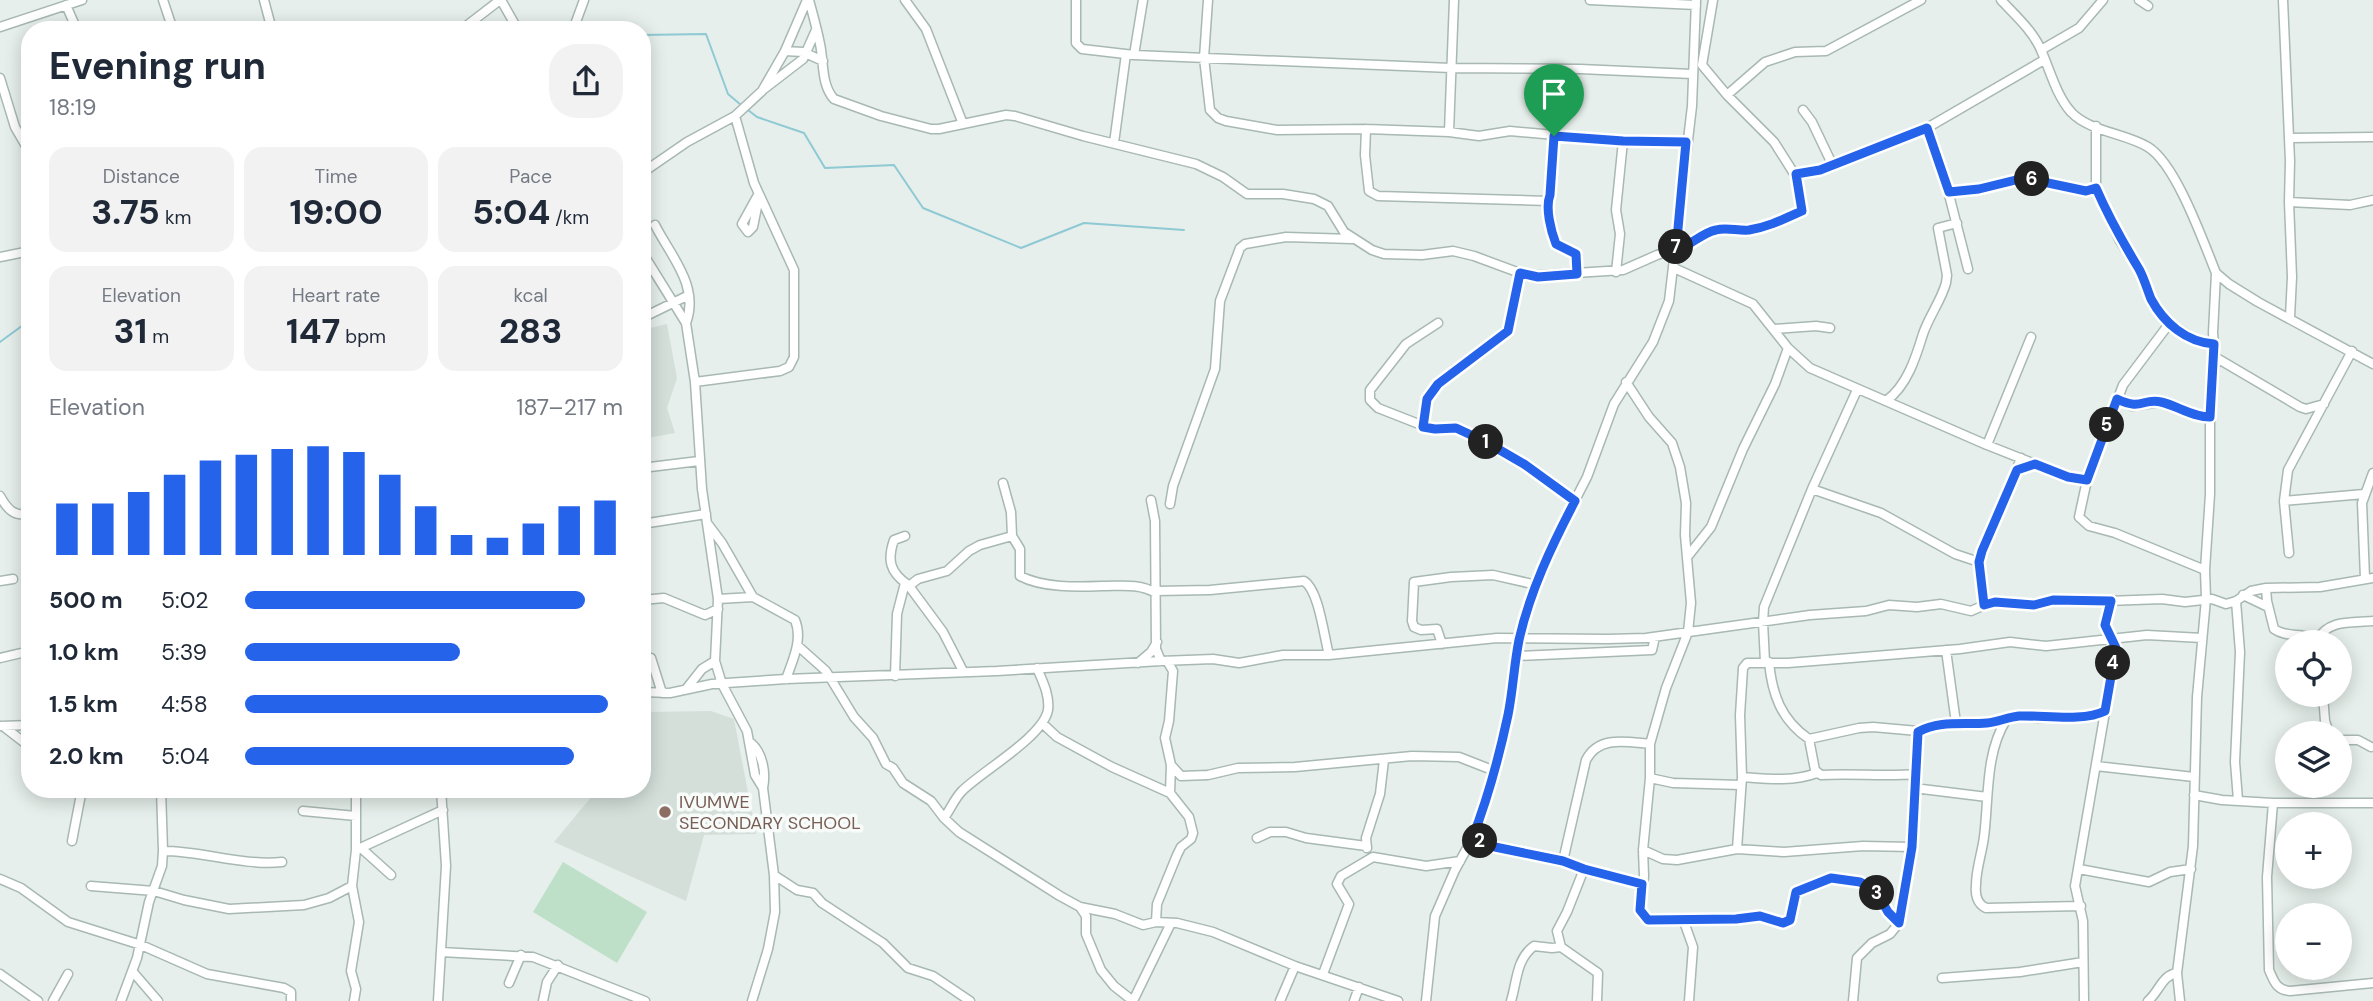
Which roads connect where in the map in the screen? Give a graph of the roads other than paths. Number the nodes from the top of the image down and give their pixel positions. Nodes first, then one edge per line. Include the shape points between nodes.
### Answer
1 (82, 0) edge
2 (163, 0) edge
3 (264, 0) edge
4 (500, 0) edge
5 (584, 0) edge
6 (808, 0) edge
7 (905, 0) edge
8 (1076, 0) edge
9 (1143, 0) edge
10 (1208, 0) edge
11 (1454, 0) edge
12 (1590, 0) edge
13 (1713, 0) edge
14 (1921, 0) edge
15 (2001, 0) edge
16 (2103, 0) edge
17 (2139, 0) edge
18 (2283, 0) edge
19 (1696, 2) edge
20 (66, 5) junction
21 (2148, 6) dead end
22 (73, 21) edge
23 (170, 21) edge
24 (270, 21) edge
25 (473, 21) edge
26 (513, 21) edge
27 (576, 21) edge
28 (0, 27) edge
29 (816, 29) junction
30 (2041, 50) junction
31 (785, 51) junction
32 (807, 53) junction
33 (1130, 54) junction
34 (1204, 58) junction
35 (2044, 60) junction
36 (823, 61) junction
37 (1451, 68) junction
38 (1692, 74) junction
39 (0, 78) edge
40 (762, 91) junction
41 (1727, 95) junction
42 (1803, 110) dead end
43 (735, 116) junction
44 (963, 124) junction
45 (2096, 126) junction
46 (1927, 128) junction
47 (1366, 130) junction
48 (1449, 132) junction
49 (1554, 136) junction
50 (21, 137) edge
51 (2373, 137) edge
52 (2290, 138) junction
53 (1623, 141) junction
54 (1686, 142) junction
55 (1114, 143) junction
56 (1833, 166) junction
57 (651, 167) edge
58 (1796, 174) junction
59 (2096, 188) junction
60 (1949, 192) junction
61 (2373, 200) edge
62 (1548, 201) junction
63 (2289, 202) junction
64 (1957, 223) junction
65 (655, 225) dead end
66 (1352, 239) junction
67 (1676, 250) junction
68 (21, 253) edge
69 (0, 257) edge
70 (651, 266) edge
71 (1674, 268) junction
72 (1968, 269) dead end
73 (1616, 272) junction
74 (1520, 273) junction
75 (2216, 273) junction
76 (1577, 274) junction
77 (2229, 284) junction
78 (2215, 294) junction
79 (689, 295) junction
80 (675, 302) junction
81 (651, 314) edge
82 (2290, 317) junction
83 (686, 323) junction
84 (1438, 323) dead end
85 (2169, 324) junction
86 (1830, 328) dead end
87 (1774, 329) junction
88 (2031, 337) dead end
89 (2214, 344) junction
90 (1788, 348) junction
91 (2352, 351) junction
92 (2215, 357) junction
93 (2373, 364) edge
94 (1626, 382) junction
95 (695, 383) junction
96 (1857, 390) junction
97 (2117, 399) junction
98 (1886, 401) junction
99 (2325, 404) junction
100 (2303, 408) junction
101 (2210, 417) junction
102 (2316, 419) junction
103 (1423, 427) junction
104 (1987, 445) junction
105 (2021, 458) junction
106 (699, 461) junction
107 (2035, 464) junction
108 (651, 467) edge
109 (2017, 470) junction
110 (2373, 473) edge
111 (2087, 480) junction
112 (1003, 483) dead end
113 (1812, 489) junction
114 (2364, 494) junction
115 (0, 496) edge
116 (1151, 499) dead end
117 (1575, 501) junction
118 (2284, 501) junction
119 (1170, 503) dead end
120 (21, 514) edge
121 (706, 519) junction
122 (651, 523) edge
123 (905, 536) dead end
124 (1012, 536) junction
125 (2289, 553) dead end
126 (1688, 556) junction
127 (1979, 562) junction
128 (2205, 570) junction
129 (2369, 578) edge
130 (13, 579) dead end
131 (0, 581) edge
132 (907, 584) junction
133 (1537, 585) junction
134 (2266, 588) junction
135 (1156, 592) junction
136 (753, 597) junction
137 (718, 598) junction
138 (2240, 598) junction
139 (651, 599) edge
140 (2206, 599) junction
141 (2111, 601) junction
142 (1984, 605) junction
143 (2268, 607) junction
144 (718, 609) junction
145 (2373, 621) edge
146 (1763, 622) junction
147 (2276, 630) edge
148 (2323, 630) edge
149 (1688, 632) junction
150 (1655, 636) junction
151 (2202, 638) junction
152 (1519, 639) junction
153 (2112, 639) junction
154 (1157, 642) junction
155 (1442, 644) junction
156 (798, 646) junction
157 (1946, 650) junction
158 (21, 653) edge
159 (1329, 655) junction
160 (1517, 656) junction
161 (0, 658) edge
162 (651, 658) dead end
163 (715, 661) junction
164 (1164, 661) junction
165 (1767, 662) junction
166 (1138, 663) junction
167 (1037, 668) junction
168 (963, 671) junction
169 (895, 676) junction
170 (830, 677) junction
171 (786, 679) junction
172 (741, 683) junction
173 (722, 684) junction
174 (687, 688) junction
175 (651, 692) edge
176 (662, 693) junction
177 (730, 698) junction
178 (2101, 715) junction
179 (2006, 720) junction
180 (1042, 723) junction
181 (1956, 723) junction
182 (1986, 723) junction
183 (21, 725) edge
184 (1, 726) edge
185 (1918, 732) junction
186 (1809, 738) junction
187 (21, 739) edge
188 (2352, 740) edge
189 (1996, 743) junction
190 (1650, 744) junction
191 (2371, 747) dead end
192 (1384, 760) junction
193 (1171, 765) junction
194 (2096, 766) junction
195 (1495, 771) junction
196 (1817, 773) junction
197 (1916, 774) junction
198 (2194, 777) junction
199 (1650, 778) junction
200 (1742, 781) junction
201 (1914, 788) junction
202 (1170, 793) junction
203 (2194, 795) junction
204 (1986, 797) junction
205 (80, 798) edge
206 (162, 798) edge
207 (356, 798) edge
208 (442, 798) edge
209 (2238, 800) junction
210 (2273, 803) junction
211 (2373, 803) edge
212 (443, 810) junction
213 (303, 811) dead end
214 (356, 816) junction
215 (944, 818) junction
216 (1257, 838) dead end
217 (1472, 839) junction
218 (72, 841) dead end
219 (1366, 846) junction
220 (1912, 847) junction
221 (358, 849) junction
222 (1737, 849) junction
223 (1643, 850) junction
224 (163, 851) junction
225 (1373, 857) junction
226 (1460, 861) junction
227 (1563, 861) junction
228 (282, 862) dead end
229 (1584, 869) junction
230 (2079, 869) junction
231 (2191, 869) junction
232 (391, 875) dead end
233 (774, 875) junction
234 (0, 879) edge
235 (1642, 884) junction
236 (91, 886) dead end
237 (352, 886) junction
238 (154, 891) junction
239 (2081, 906) junction
240 (1080, 907) junction
241 (1683, 919) junction
242 (1156, 922) junction
243 (1171, 923) junction
244 (1899, 923) junction
245 (141, 945) junction
246 (1562, 947) junction
247 (441, 953) junction
248 (521, 956) junction
249 (2082, 962) junction
250 (558, 965) junction
251 (1295, 966) junction
252 (133, 972) junction
253 (2177, 973) junction
254 (0, 974) edge
255 (68, 974) dead end
256 (1323, 974) junction
257 (1942, 978) dead end
258 (509, 983) dead end
259 (2373, 983) edge
260 (1359, 986) junction
261 (38, 1001) edge
262 (53, 1001) edge
263 (121, 1001) edge
264 (158, 1001) edge
265 (291, 1001) edge
266 (354, 1001) edge
267 (438, 1001) edge
268 (543, 1001) edge
269 (645, 1001) edge
270 (752, 1001) edge
271 (970, 1001) edge
272 (1133, 1001) edge
273 (1280, 1001) edge
274 (1354, 1001) edge
275 (1398, 1001) edge
276 (1426, 1001) edge
277 (1511, 1001) edge
278 (1597, 1001) edge
279 (1689, 1001) edge
280 (1853, 1001) edge
281 (2084, 1001) edge
282 (2148, 1001) edge
283 (2180, 1001) edge

1 - 20 street
2 - 23 street
3 - 24 street
4 - 25 street
4 - 26 street
5 - 27 street
6 - 29 street
6 - 31 street
7 - 44 street via 926,29
8 - 33 street via 1077,46
9 - 33 street
10 - 34 street
11 - 37 street
12 - 19 street
13 - 41 street via 1701,62
14 - 41 street via 1826,51 1795,52 1765,62
15 - 30 street
16 - 30 street via 2079,28
17 - 21 street
18 - 52 street
19 - 38 street
20 - 22 street
20 - 28 street
29 - 32 street
29 - 36 street
30 - 35 street
31 - 32 street
31 - 40 street
32 - 36 street
32 - 40 street
33 - 34 street
33 - 55 street
34 - 37 street
34 - 47 street via 1210,110 1218,118 1277,130
35 - 45 street via 2064,103 2076,116
35 - 46 street
36 - 44 street via 829,93 841,102 932,129
37 - 38 street
37 - 48 street
38 - 54 street
39 - 50 street
40 - 43 street
41 - 58 street via 1774,142
42 - 56 street
43 - 57 street
43 - 95 street via 759,196 794,270 793,361 780,371
44 - 55 street via 1015,116
45 - 59 street
45 - 75 street via 2149,148 2160,158 2190,210
46 - 56 street
46 - 60 street
47 - 48 street
47 - 62 street via 1368,188 1378,196
48 - 49 street
49 - 53 street
49 - 62 street
51 - 52 street
52 - 63 street
53 - 54 street
53 - 73 street
54 - 67 street
55 - 66 street via 1196,164 1246,193 1302,196 1323,202
56 - 58 street
58 - 67 street via 1802,211 1773,225 1718,229
59 - 60 street via 2086,191 2024,178
59 - 85 street via 2120,241
60 - 64 street
61 - 63 street via 2350,205
62 - 76 street via 1554,241 1576,254
63 - 82 street
64 - 72 street
64 - 98 street via 1938,228 1946,283 1917,355
65 - 79 street
66 - 74 street via 1384,254 1453,251
66 - 119 street via 1286,237 1241,248 1220,301 1215,369
67 - 71 street
67 - 73 street
68 - 69 street
70 - 80 street
71 - 87 street via 1745,298
71 - 94 street via 1669,301 1653,342
73 - 76 street
74 - 76 street via 1538,277
74 - 103 street via 1508,331 1438,384 1427,399
75 - 77 street
75 - 78 street
77 - 78 street
77 - 82 street
78 - 89 street
79 - 80 street
79 - 83 street
80 - 81 street
80 - 83 street
82 - 91 street
83 - 95 street
84 - 103 street via 1406,345 1370,390 1370,400 1378,408
85 - 89 street via 2200,342
85 - 97 street
86 - 87 street
87 - 90 street
88 - 104 street
89 - 92 street
90 - 96 street via 1805,364
90 - 126 street via 1711,527
91 - 93 street
91 - 99 street
92 - 100 street
92 - 101 street
94 - 117 street
94 - 126 street via 1671,443 1680,467
95 - 106 street
96 - 98 street
96 - 113 street
97 - 101 street via 2132,406 2162,402
97 - 111 street
98 - 104 street
99 - 100 street
99 - 102 street
100 - 102 street
101 - 128 street
102 - 118 street via 2288,470
103 - 117 street via 1456,428 1486,442
104 - 105 street
105 - 107 street
105 - 109 street
106 - 108 street
106 - 121 street
107 - 109 street
107 - 111 street
109 - 127 street
110 - 114 street
111 - 128 street via 2080,521
112 - 124 street
113 - 127 street via 1881,513 1955,554
113 - 146 street via 1767,598
114 - 118 street
114 - 129 street
115 - 120 street via 11,512
116 - 135 street
117 - 133 street
118 - 125 street
121 - 122 street
121 - 136 street
121 - 137 street
123 - 132 street via 894,540 890,559 896,577
124 - 132 street via 980,545 947,571
124 - 135 street via 1020,550 1023,578 1065,585 1139,586
126 - 149 street via 1692,603
127 - 142 street
128 - 140 street
129 - 134 street via 2320,587
130 - 131 street
132 - 168 street via 943,632
132 - 169 street via 897,614
133 - 152 street
133 - 155 street via 1493,575 1414,582 1414,627 1437,629
134 - 138 street
134 - 143 street
135 - 154 street
135 - 159 street via 1304,581 1312,588
136 - 137 street
136 - 156 street via 795,620
137 - 144 street
138 - 140 street via 2225,604
138 - 143 street
138 - 209 street
139 - 144 street via 664,598 705,615
140 - 141 street
140 - 151 street
141 - 142 street
141 - 153 street via 2105,625
142 - 146 street via 1971,611 1941,604 1889,605
143 - 147 street
144 - 163 street
145 - 148 street
146 - 149 street
146 - 165 street
149 - 150 street
149 - 190 street
150 - 152 street
150 - 160 street via 1652,650
151 - 153 street via 2147,635
151 - 198 street
152 - 155 street
152 - 160 street
153 - 157 street via 2046,646 2010,642
153 - 178 street via 2116,648
154 - 164 street via 1157,653
154 - 166 street
155 - 159 street
156 - 170 street
156 - 171 street
157 - 165 street
157 - 181 street
158 - 161 street
159 - 164 street via 1283,655 1239,663
160 - 195 street
162 - 176 street
163 - 173 street
163 - 174 street
164 - 166 street
164 - 193 street via 1173,671 1165,738
165 - 186 street via 1782,713
165 - 200 street via 1749,662 1743,668
166 - 167 street
167 - 168 street
167 - 180 street via 1048,702
168 - 169 street
169 - 170 street
170 - 171 street
170 - 215 street via 886,764 910,789 931,801
171 - 172 street
172 - 173 street
172 - 177 street
173 - 174 street
173 - 177 street
174 - 176 street
175 - 176 street
177 - 233 street via 751,743
178 - 179 street
178 - 194 street
179 - 182 street
179 - 189 street
180 - 202 street via 1057,737
180 - 215 street via 1018,748 962,790
181 - 182 street
181 - 185 street
182 - 189 street
183 - 184 street
184 - 187 street
185 - 186 street via 1873,727
185 - 197 street
186 - 196 street
188 - 191 street
189 - 204 street
190 - 199 street
190 - 227 street via 1610,742 1590,752
192 - 193 street via 1238,768 1193,777 1181,776
192 - 195 street via 1459,757
192 - 219 street
193 - 202 street
194 - 198 street
194 - 230 street
195 - 217 street
196 - 197 street
196 - 200 street via 1804,778
197 - 201 street
198 - 203 street
199 - 200 street via 1673,783
199 - 223 street
200 - 222 street
201 - 204 street
201 - 220 street
202 - 242 street via 1189,817 1193,833 1177,855 1157,904
203 - 209 street
203 - 231 street
204 - 239 street via 1976,886 1980,906
205 - 218 street
206 - 224 street
207 - 214 street
208 - 212 street
209 - 210 street
210 - 211 street
210 - 259 street via 2267,877 2269,970 2274,983 2290,991
212 - 221 street
212 - 247 street via 446,866
213 - 214 street
214 - 221 street
215 - 240 street via 1015,869
216 - 219 street via 1286,832
217 - 226 street
217 - 227 street
219 - 225 street
220 - 222 street via 1784,852
220 - 244 street
221 - 232 street
221 - 237 street
222 - 223 street via 1677,860
223 - 235 street
224 - 228 street
224 - 238 street
225 - 226 street via 1426,866
225 - 256 street via 1337,882 1349,904
226 - 276 street via 1435,916
227 - 229 street
229 - 235 street
229 - 246 street via 1557,929
230 - 231 street via 2149,882 2169,872
230 - 239 street via 2076,891
231 - 253 street
233 - 270 street via 774,923
233 - 271 street via 797,890 816,895 883,943 908,968 933,976
234 - 245 street via 15,884 68,922
235 - 241 street via 1643,916 1653,921
236 - 238 street
237 - 238 street via 311,904 239,909
237 - 266 street via 359,922 351,971
238 - 245 street
239 - 249 street
240 - 242 street via 1143,925
240 - 272 street via 1101,970
241 - 244 street via 1760,916 1783,923 1790,920 1796,892 1831,878 1860,882 1876,891
241 - 279 street via 1693,947
242 - 243 street
243 - 251 street via 1213,932
243 - 272 street
244 - 280 street via 1857,958
245 - 252 street
245 - 265 street via 207,974 284,988 291,992
246 - 277 street via 1532,947 1521,962
246 - 278 street via 1598,973
247 - 248 street
247 - 267 street
248 - 250 street
248 - 258 street
249 - 257 street
249 - 281 street
250 - 268 street via 547,982
250 - 269 street
251 - 256 street
251 - 273 street
252 - 263 street
252 - 264 street
253 - 282 street via 2167,976
253 - 283 street
254 - 261 street
255 - 262 street
256 - 260 street
260 - 274 street
260 - 275 street

